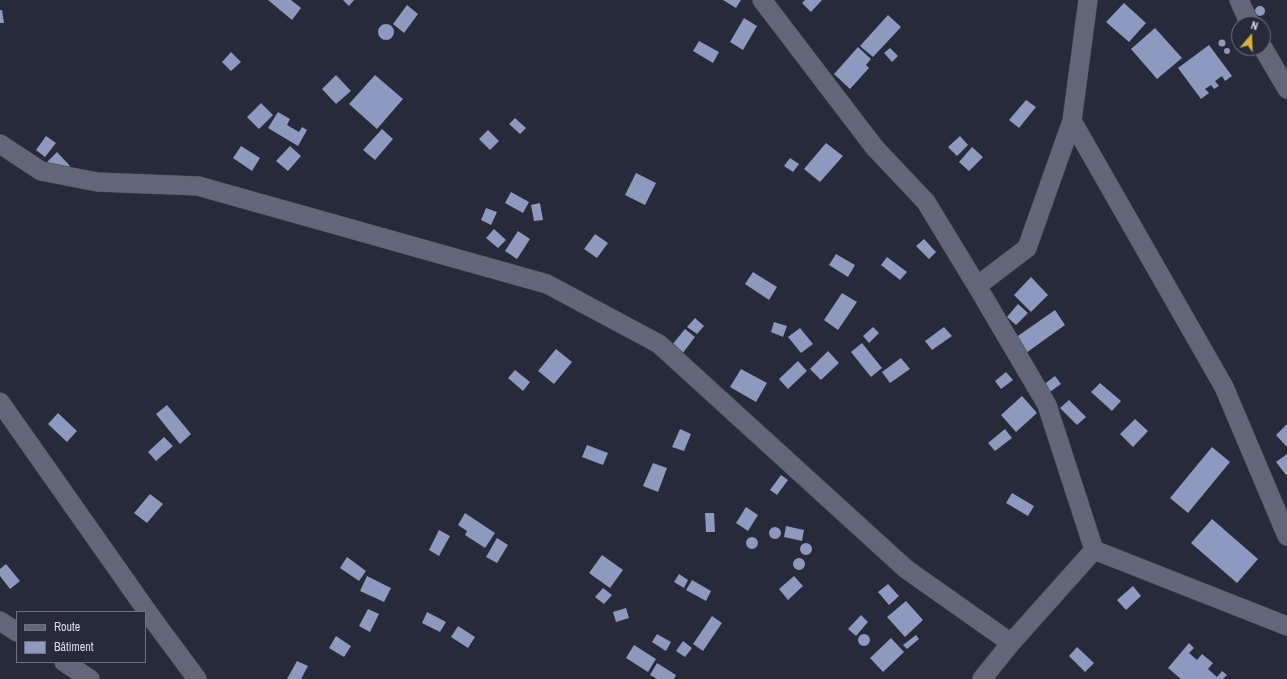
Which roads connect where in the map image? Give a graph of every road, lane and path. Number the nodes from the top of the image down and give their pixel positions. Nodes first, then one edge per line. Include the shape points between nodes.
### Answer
1 (762, 0) edge
2 (1088, 0) edge
3 (1239, 0) edge
4 (1246, 16) edge
5 (1268, 56) edge
6 (1287, 90) edge
7 (1072, 121) junction
8 (0, 144) edge
9 (977, 286) junction
10 (0, 402) edge
11 (1287, 536) edge
12 (1094, 550) junction
13 (0, 620) edge
14 (1287, 626) edge
15 (16, 631) edge
16 (1011, 643) junction
17 (66, 663) edge
18 (90, 679) edge
19 (197, 679) edge
20 (982, 679) edge

1 - 9 street via 875,148 926,202
2 - 7 street
3 - 4 street
5 - 6 street
7 - 9 street via 1027,248
7 - 11 street via 1224,387
8 - 16 street via 41,171 97,182 198,186 547,284 659,344 906,568
9 - 12 street via 1047,406
10 - 19 street
12 - 14 street
12 - 16 street
13 - 15 street
16 - 20 street
17 - 18 street

